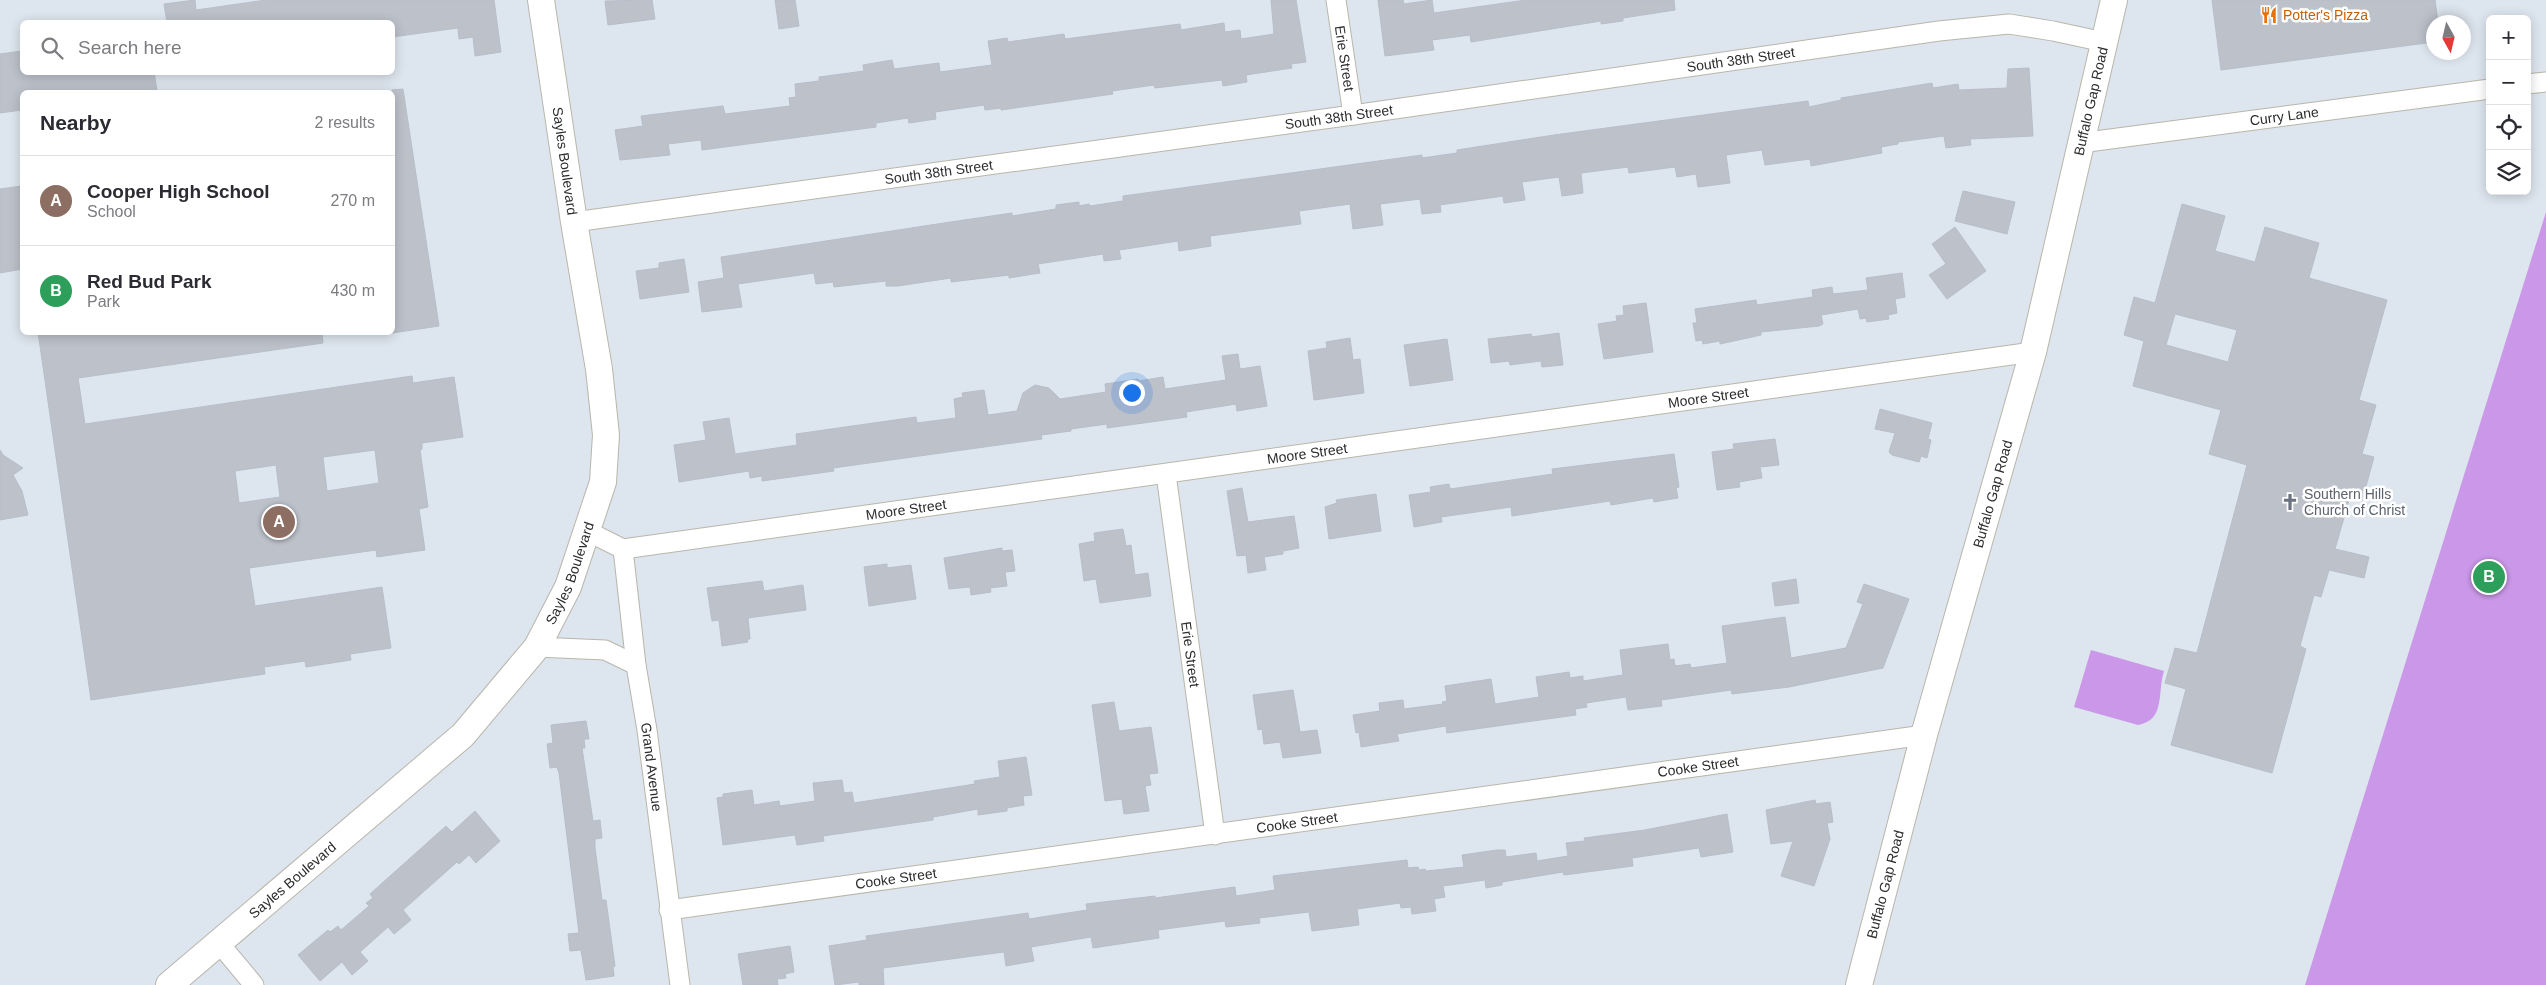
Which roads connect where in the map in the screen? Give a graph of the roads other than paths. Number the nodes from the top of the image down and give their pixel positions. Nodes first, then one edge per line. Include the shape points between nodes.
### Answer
1 (541, 0) edge
2 (1336, 0) edge
3 (2114, 0) edge
4 (2104, 42) junction
5 (2546, 82) edge
6 (2531, 84) edge
7 (2486, 90) edge
8 (1353, 115) junction
9 (2080, 143) junction
10 (574, 222) junction
11 (2033, 352) junction
12 (1166, 474) junction
13 (587, 531) junction
14 (623, 549) junction
15 (537, 647) junction
16 (636, 665) junction
17 (1924, 735) junction
18 (1216, 834) junction
19 (669, 910) junction
20 (219, 943) junction
21 (169, 985) edge
22 (254, 985) edge
23 (680, 985) edge
24 (1859, 985) edge

1 - 10 street, Sayles Boulevard
2 - 8 street, Erie Street
3 - 4 street, Buffalo Gap Road
4 - 8 street, South 38th Street via 2009,24 1939,31
4 - 9 street, Buffalo Gap Road
5 - 6 street
7 - 9 street, Curry Lane
8 - 10 street, South 38th Street
9 - 11 street, Buffalo Gap Road
10 - 13 street, Sayles Boulevard via 606,435 603,482
11 - 12 street, Moore Street
11 - 17 street, Buffalo Gap Road
12 - 14 street, Moore Street
12 - 18 street, Erie Street
13 - 14 street
13 - 15 street, Sayles Boulevard via 568,587
14 - 16 street, Grand Avenue
15 - 16 street via 605,650
15 - 20 street, Sayles Boulevard via 463,735
16 - 19 street, Grand Avenue
17 - 18 street, Cooke Street
17 - 24 street, Buffalo Gap Road
18 - 19 street, Cooke Street
19 - 23 street, Grand Avenue
20 - 21 street, Sayles Boulevard
20 - 22 street

